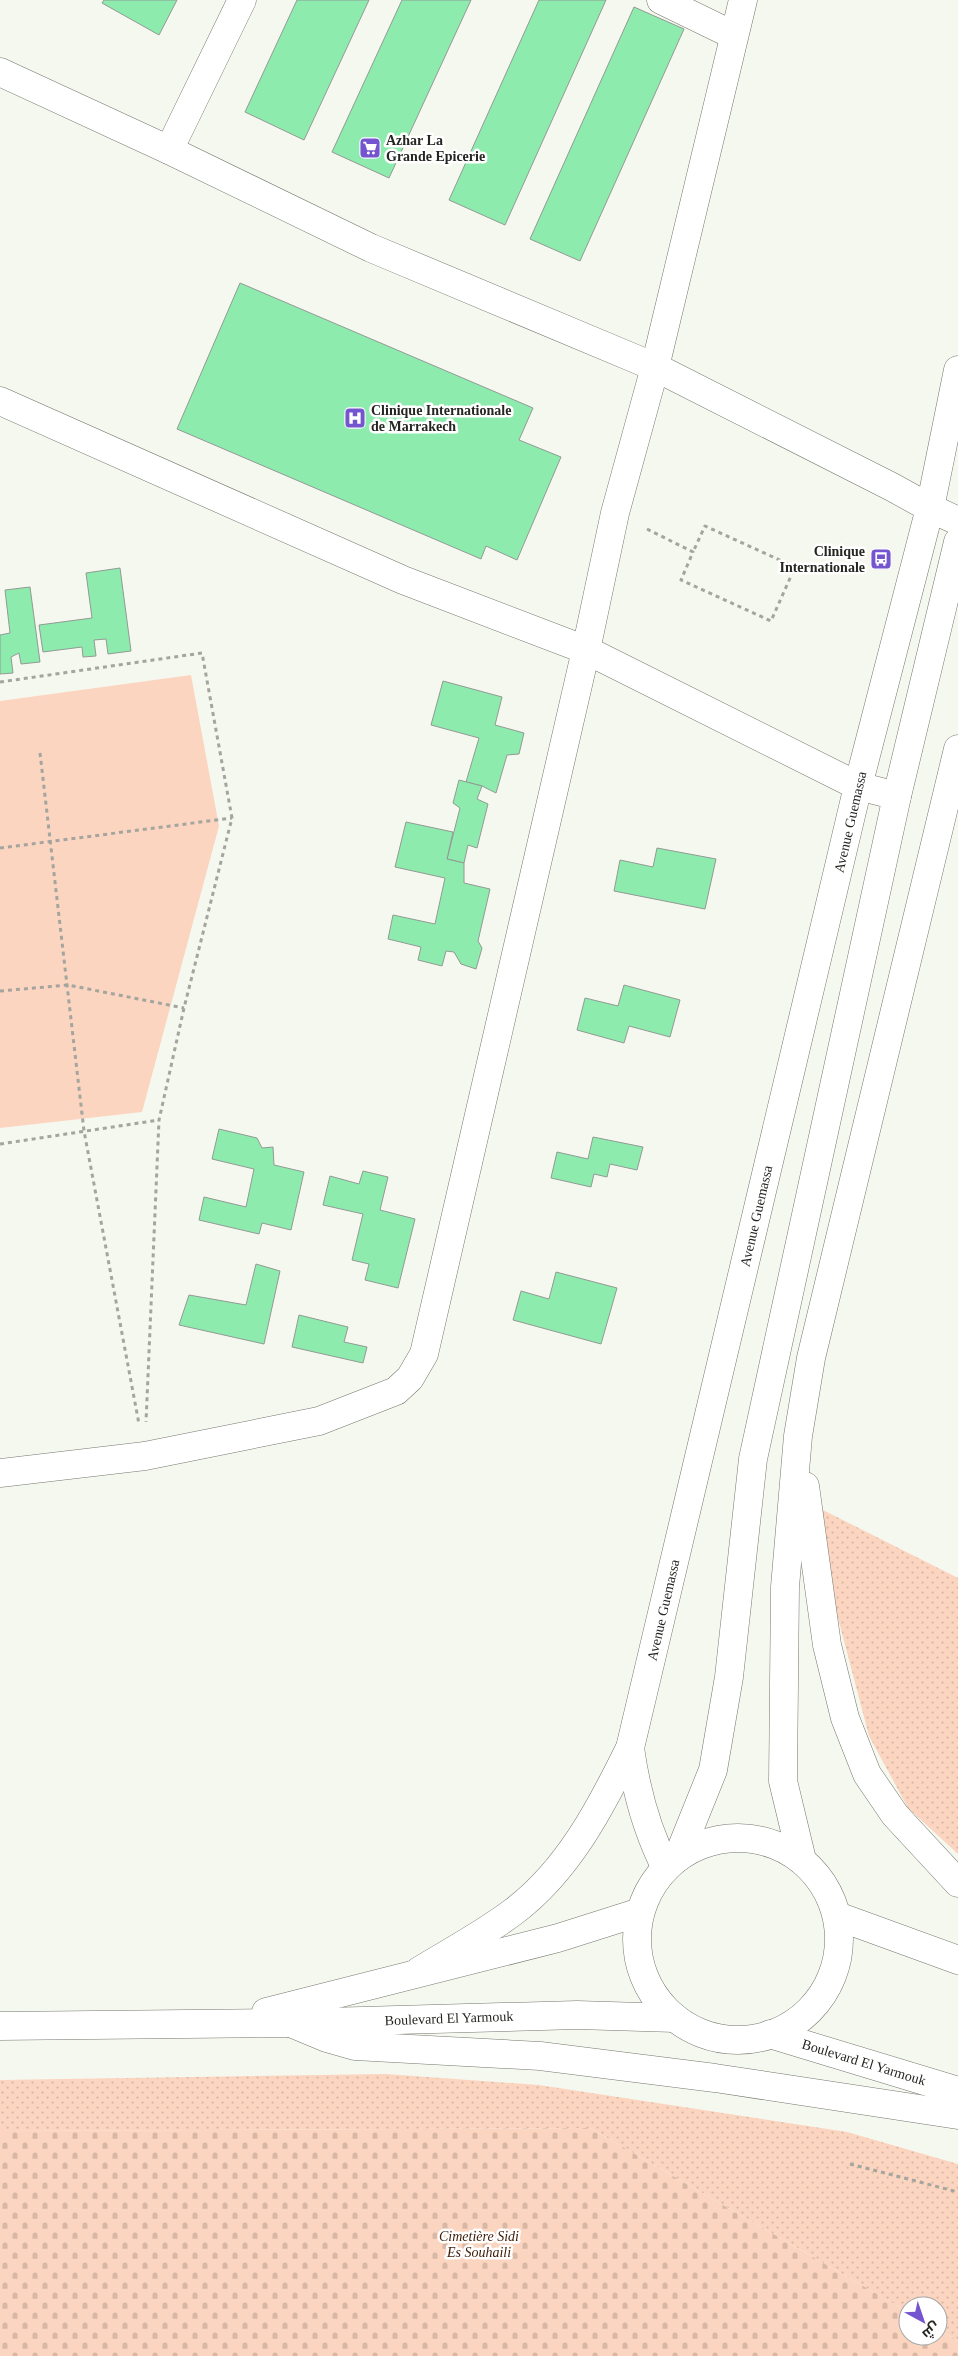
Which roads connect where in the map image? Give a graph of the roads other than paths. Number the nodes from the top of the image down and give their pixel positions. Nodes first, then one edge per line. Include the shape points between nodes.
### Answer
1 (242, 0) edge
2 (661, 0) edge
3 (743, 0) edge
4 (733, 35) junction
5 (0, 72) edge
6 (169, 150) junction
7 (655, 367) junction
8 (958, 370) edge
9 (0, 401) edge
10 (930, 508) junction
11 (958, 521) edge
12 (958, 542) edge
13 (586, 650) junction
14 (958, 749) edge
15 (858, 786) junction
16 (897, 796) junction
17 (798, 1436) junction
18 (0, 1473) edge
19 (630, 1748) junction
20 (802, 1860) junction
21 (672, 1863) junction
22 (958, 1883) edge
23 (640, 1912) junction
24 (837, 1916) junction
25 (958, 1960) edge
26 (412, 1976) junction
27 (675, 2018) junction
28 (224, 2022) junction
29 (291, 2022) junction
30 (0, 2026) edge
31 (770, 2034) junction
32 (958, 2091) edge
33 (958, 2115) edge

1 - 6 street
2 - 4 street
3 - 4 street
4 - 7 street
5 - 6 street
6 - 7 street via 371,248
7 - 10 street
7 - 13 street via 615,513
8 - 10 street, Avenue Guemassa
9 - 13 street via 403,580
10 - 11 street
10 - 15 street, Avenue Guemassa
12 - 16 street
13 - 15 street
13 - 18 street via 424,1354 410,1378 396,1391 319,1421 145,1456
14 - 17 street via 811,1358
15 - 16 street
15 - 19 street, Avenue Guemassa
16 - 21 street via 753,1459 729,1676 713,1770
17 - 20 street via 785,1587 783,1781
17 - 22 street via 827,1645 846,1718 867,1774 889,1807
19 - 21 street via 642,1815
19 - 26 street, Avenue Guemassa via 583,1835 534,1894 513,1912
20 - 21 street via 787,1849 750,1838 732,1838 713,1841
20 - 24 street via 825,1885
21 - 23 street via 654,1881
23 - 26 street, Boulevard El Yarmouk via 558,1938
23 - 27 street via 637,1946 644,1978 662,2007
24 - 25 street
24 - 31 street via 839,1948 830,1980 812,2008 786,2028
26 - 28 street, Boulevard El Yarmouk
27 - 29 street, Boulevard El Yarmouk via 577,2015
27 - 31 street via 704,2034 720,2038 737,2040
28 - 29 street, Boulevard El Yarmouk
28 - 30 street, Boulevard El Yarmouk
29 - 33 street via 355,2046 540,2056 715,2078
31 - 32 street, Boulevard El Yarmouk

